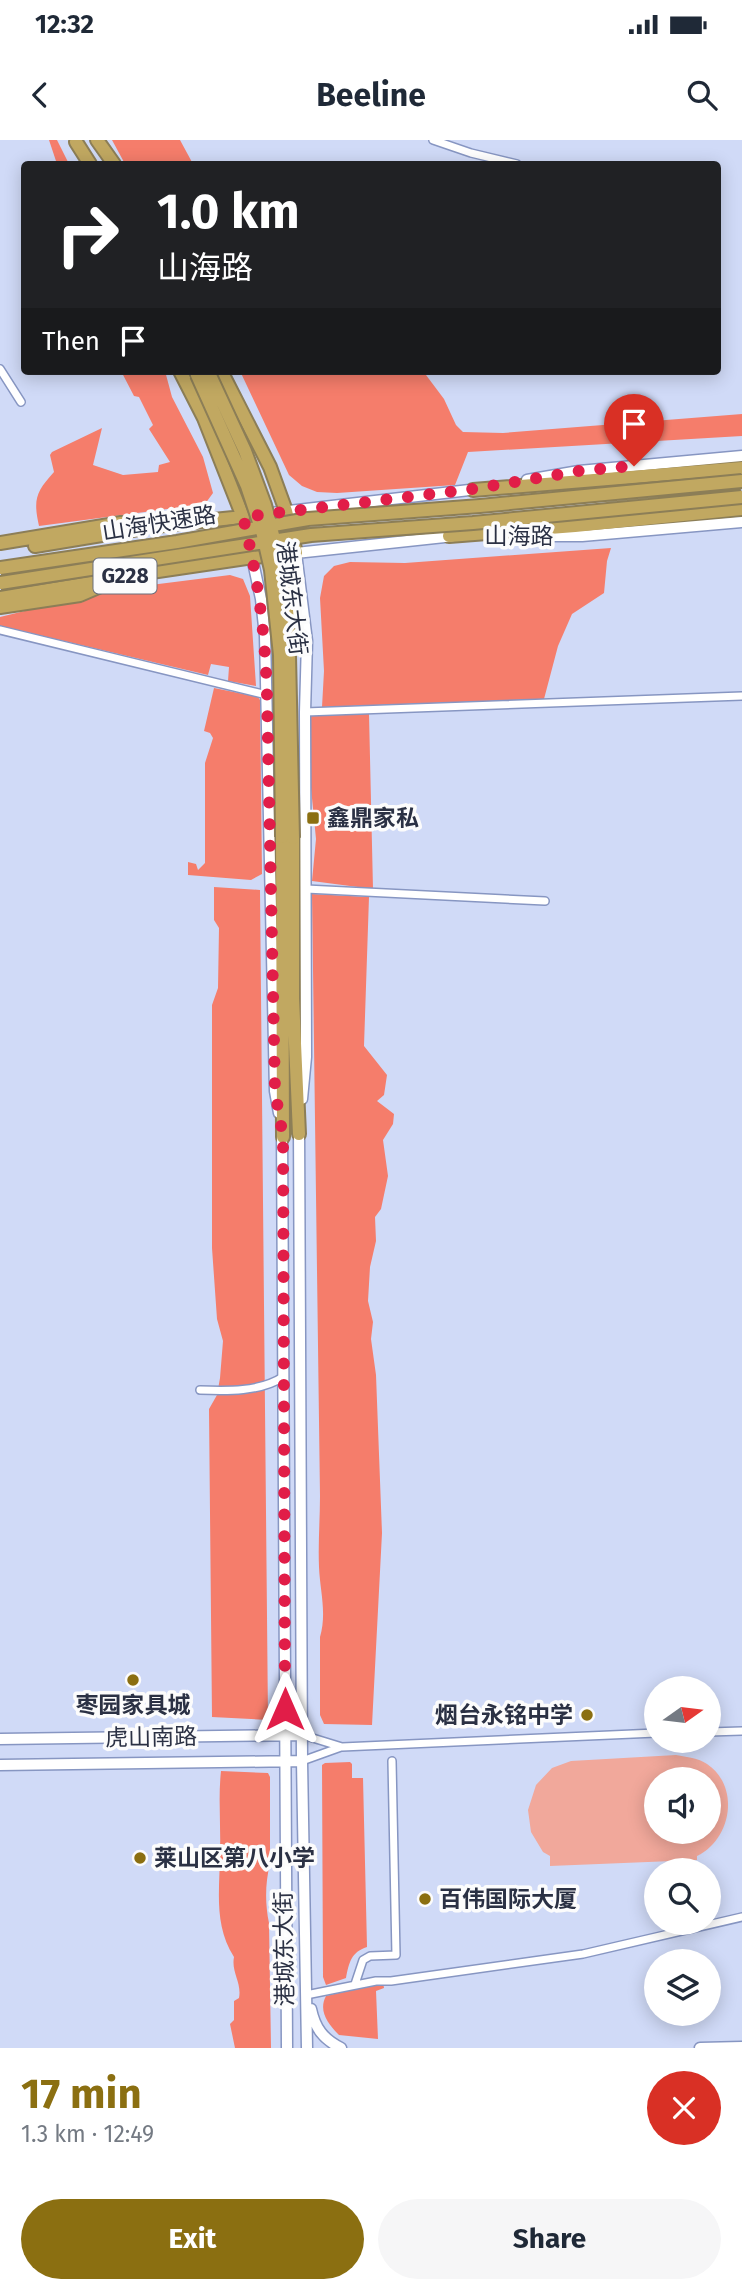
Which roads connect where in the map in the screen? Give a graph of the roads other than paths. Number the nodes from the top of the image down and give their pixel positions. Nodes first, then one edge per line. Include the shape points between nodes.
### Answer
1 (96, 140) edge
2 (433, 140) edge
3 (76, 141) edge
4 (83, 161) edge
5 (88, 161) edge
6 (103, 161) edge
7 (112, 161) edge
8 (504, 161) edge
9 (0, 369) edge
10 (182, 375) edge
11 (202, 375) edge
12 (223, 375) edge
13 (2, 378) edge
14 (21, 402) dead end
15 (742, 456) edge
16 (742, 468) edge
17 (742, 481) edge
18 (473, 489) junction
19 (742, 497) edge
20 (742, 509) edge
21 (286, 511) junction
22 (243, 517) junction
23 (742, 522) edge
24 (155, 526) junction
25 (449, 536) junction
26 (0, 543) edge
27 (0, 551) edge
28 (296, 553) junction
29 (253, 557) junction
30 (0, 568) edge
31 (124, 576) junction
32 (0, 583) edge
33 (0, 597) edge
34 (0, 607) edge
35 (0, 630) edge
36 (267, 695) junction
37 (742, 696) edge
38 (305, 712) junction
39 (288, 838) junction
40 (306, 890) junction
41 (545, 901) dead end
42 (299, 1134) junction
43 (283, 1137) junction
44 (283, 1377) junction
45 (200, 1391) dead end
46 (742, 1731) edge
47 (721, 1732) edge
48 (644, 1733) edge
49 (303, 1735) junction
50 (285, 1736) junction
51 (0, 1739) edge
52 (342, 1746) junction
53 (285, 1761) junction
54 (302, 1761) junction
55 (392, 1761) dead end
56 (0, 1765) edge
57 (742, 1917) edge
58 (355, 1984) junction
59 (306, 1991) junction
60 (742, 2047) edge
61 (286, 2048) edge
62 (307, 2048) edge
63 (341, 2048) edge
64 (700, 2048) edge

1 - 6 highway
1 - 7 highway
2 - 8 street
3 - 4 highway
3 - 5 highway
9 - 13 street
10 - 22 highway, 港城东大街
11 - 39 highway, 港城东大街, bridge via 245,450 282,569 288,610
12 - 21 highway, 港城东大街 via 270,467
13 - 14 street
15 - 18 main road via 579,471
16 - 18 highway
17 - 30 highway, 山海快速路, bridge via 308,519
18 - 21 main road
19 - 32 highway, 山海快速路, bridge via 311,535
20 - 25 highway
21 - 22 main road
21 - 28 highway, 港城东大街
22 - 24 highway, G228
22 - 29 main road, 港城东大街
23 - 25 main road, 山海路 via 582,536
24 - 26 highway, G228 via 121,523
24 - 27 highway
25 - 28 main road, 山海路
28 - 29 highway, G228
28 - 38 main road, 港城东大街 via 307,641
29 - 31 highway, G228
29 - 36 main road, 港城东大街 via 265,636
31 - 33 highway
31 - 34 highway, G228 via 80,595
35 - 36 street
36 - 43 main road, 港城东大街 via 275,1091
37 - 38 street
38 - 40 main road, 港城东大街
39 - 42 highway, 港城东大街
39 - 43 highway, 港城东大街
40 - 41 street
40 - 42 main road, 港城东大街 via 306,1056
42 - 49 main road, 港城东大街
43 - 44 main road, 港城东大街
44 - 45 street via 270,1385
44 - 50 main road, 港城东大街
46 - 47 street
48 - 52 street
49 - 50 main road, 虎山南路
49 - 52 street
49 - 54 main road, 港城东大街
50 - 51 main road, 虎山南路
50 - 53 main road, 港城东大街
52 - 54 street
53 - 54 main road, 虎山南路
53 - 56 main road, 虎山南路
53 - 61 main road, 港城东大街
54 - 59 main road, 港城东大街
55 - 58 street via 396,1955 363,1960
57 - 58 street via 583,1954
58 - 59 street
59 - 62 main road, 港城东大街
59 - 63 main road via 314,2023 322,2036
60 - 64 main road

